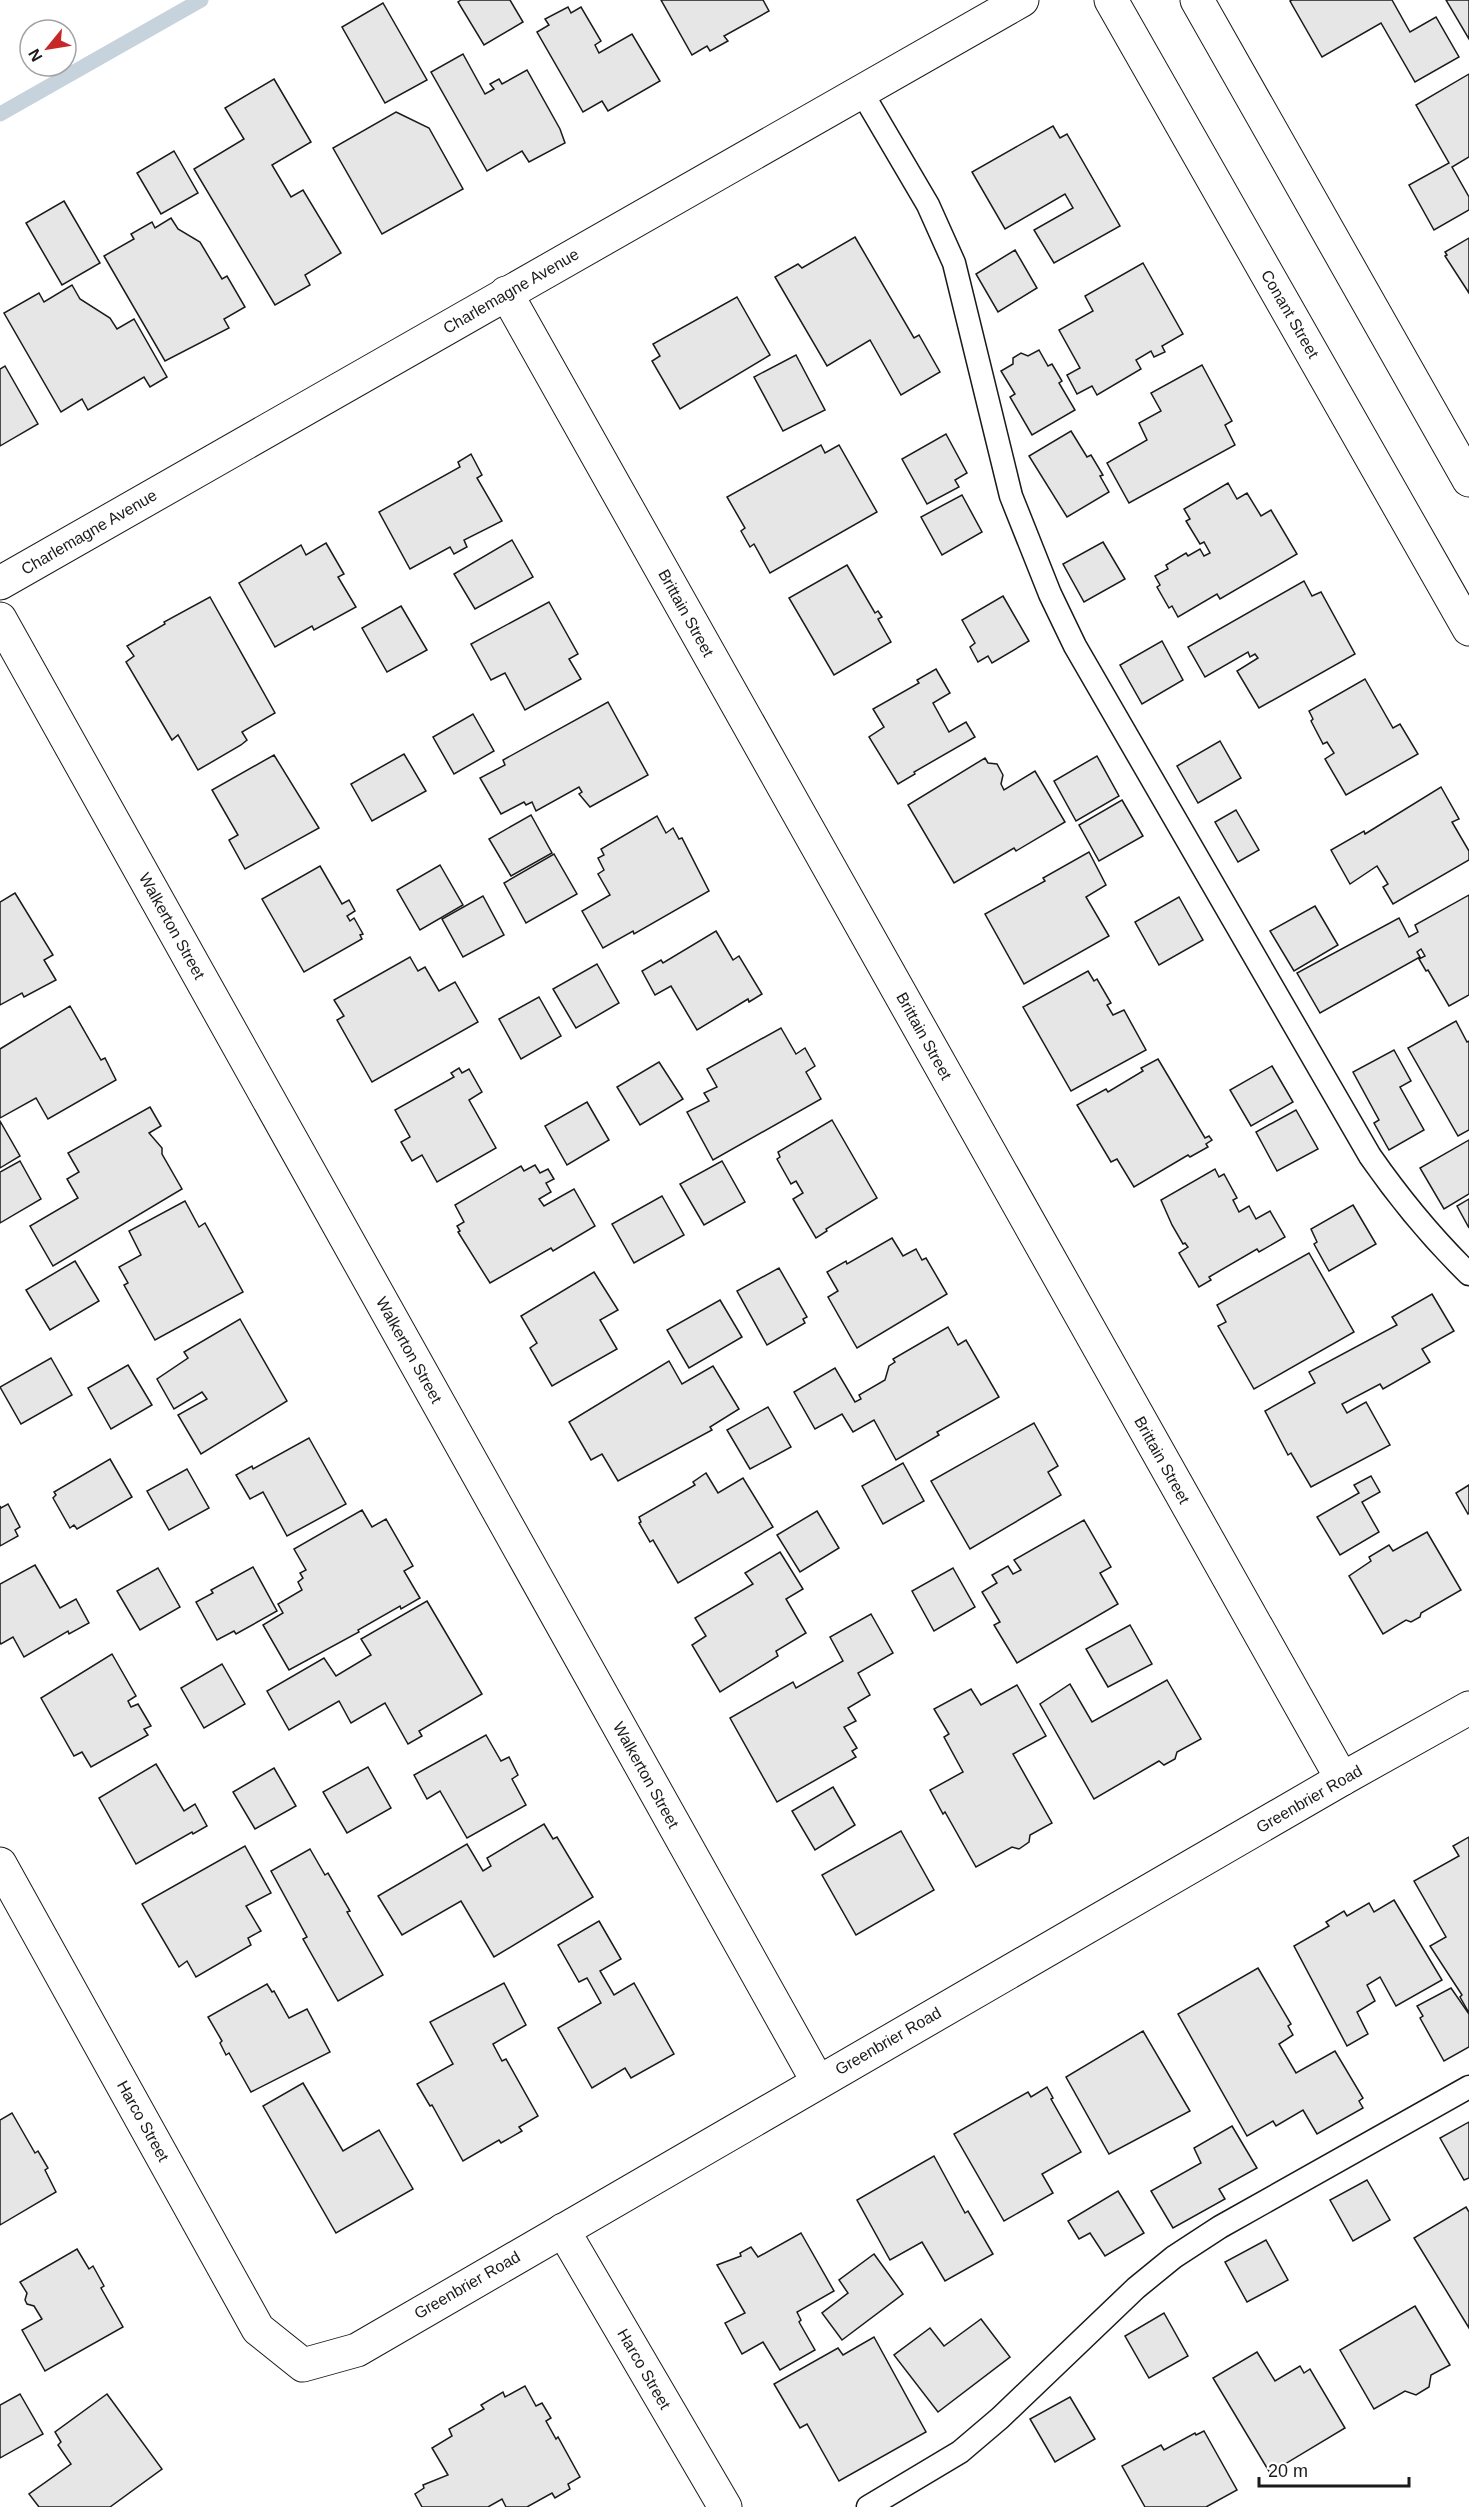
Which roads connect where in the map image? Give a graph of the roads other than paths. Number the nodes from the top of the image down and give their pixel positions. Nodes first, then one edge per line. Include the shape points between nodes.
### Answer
1 (1022, 0) edge
2 (1111, 0) edge
3 (1197, 0) edge
4 (861, 92) junction
5 (506, 293) junction
6 (1469, 480) edge
7 (0, 583) edge
8 (0, 619) edge
9 (1469, 629) edge
10 (1469, 1274) edge
11 (1469, 1708) edge
12 (1342, 1779) junction
13 (0, 1863) edge
14 (818, 2082) junction
15 (1469, 2087) edge
16 (563, 2230) junction
17 (303, 2365) joint
18 (725, 2507) edge
19 (868, 2507) edge

1 - 4 street, Charlemagne Avenue
2 - 9 street, Conant Street
3 - 6 street
4 - 5 street, Charlemagne Avenue
4 - 10 lane via 928,205 954,263 1011,496 1050,594 1076,646 1370,1156 1434,1239
5 - 7 street, Charlemagne Avenue
5 - 12 street, Brittain Street
8 - 14 street, Walkerton Street
11 - 12 street, Greenbrier Road
12 - 14 street, Greenbrier Road
13 - 17 street, Harco Street via 258,2329
14 - 16 street, Greenbrier Road
15 - 19 lane via 1220,2227 1174,2258 960,2452
16 - 17 street, Greenbrier Road via 357,2350
16 - 18 street, Harco Street

